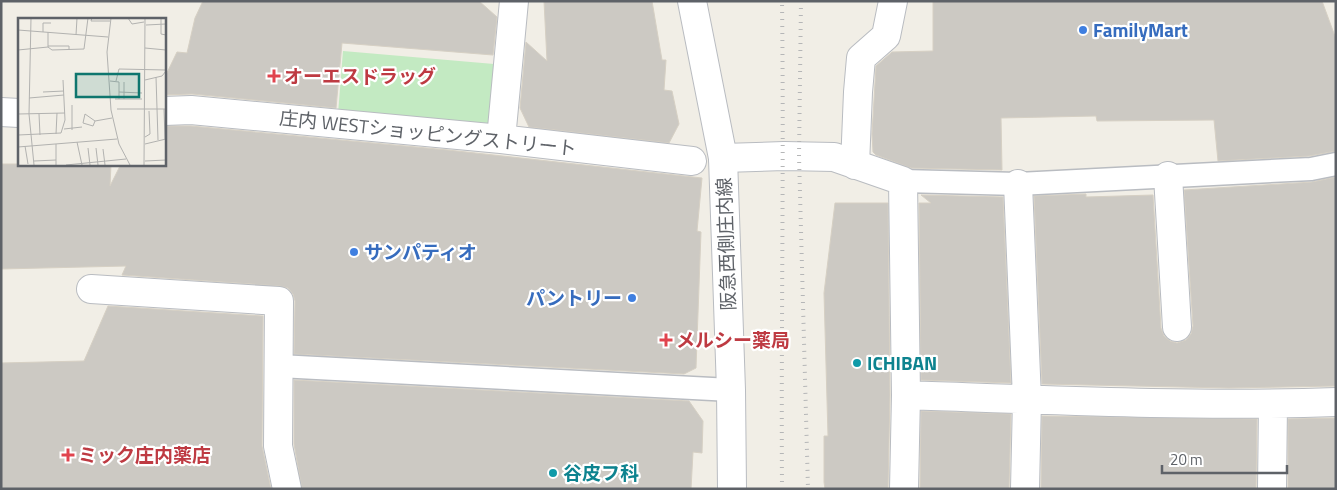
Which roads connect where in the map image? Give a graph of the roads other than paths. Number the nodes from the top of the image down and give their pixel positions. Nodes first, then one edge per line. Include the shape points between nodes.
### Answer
1 (514, 1) edge
2 (692, 1) edge
3 (893, 1) edge
4 (165, 111) edge
5 (1, 112) edge
6 (18, 113) edge
7 (501, 139) junction
8 (723, 158) junction
9 (692, 161) dead end
10 (1336, 164) edge
11 (855, 165) junction
12 (1168, 176) junction
13 (903, 181) junction
14 (1018, 184) junction
15 (91, 289) dead end
16 (1176, 327) dead end
17 (279, 366) junction
18 (731, 390) junction
19 (906, 395) junction
20 (1027, 399) junction
21 (1336, 402) edge
22 (1273, 404) junction
23 (287, 489) edge
24 (732, 489) edge
25 (904, 489) edge
26 (1025, 489) edge
27 (1272, 489) edge

1 - 7 street
2 - 8 street, 阪急西側庄内線
3 - 11 street via 886,36 861,58
4 - 7 street, 庄内 WESTショッピングストリート via 190,110
5 - 6 street
7 - 9 street, 庄内 WESTショッピングストリート
8 - 11 street via 834,157
8 - 18 street, 阪急西側庄内線
10 - 12 lane via 1311,170
11 - 13 street
12 - 14 lane
12 - 16 street
13 - 14 lane
13 - 19 street
14 - 20 street
15 - 17 street via 279,301
17 - 18 lane
17 - 23 street via 278,446
18 - 24 street, 阪急西側庄内線
19 - 20 street
19 - 25 street
20 - 22 street
20 - 26 street
21 - 22 street
22 - 27 street

